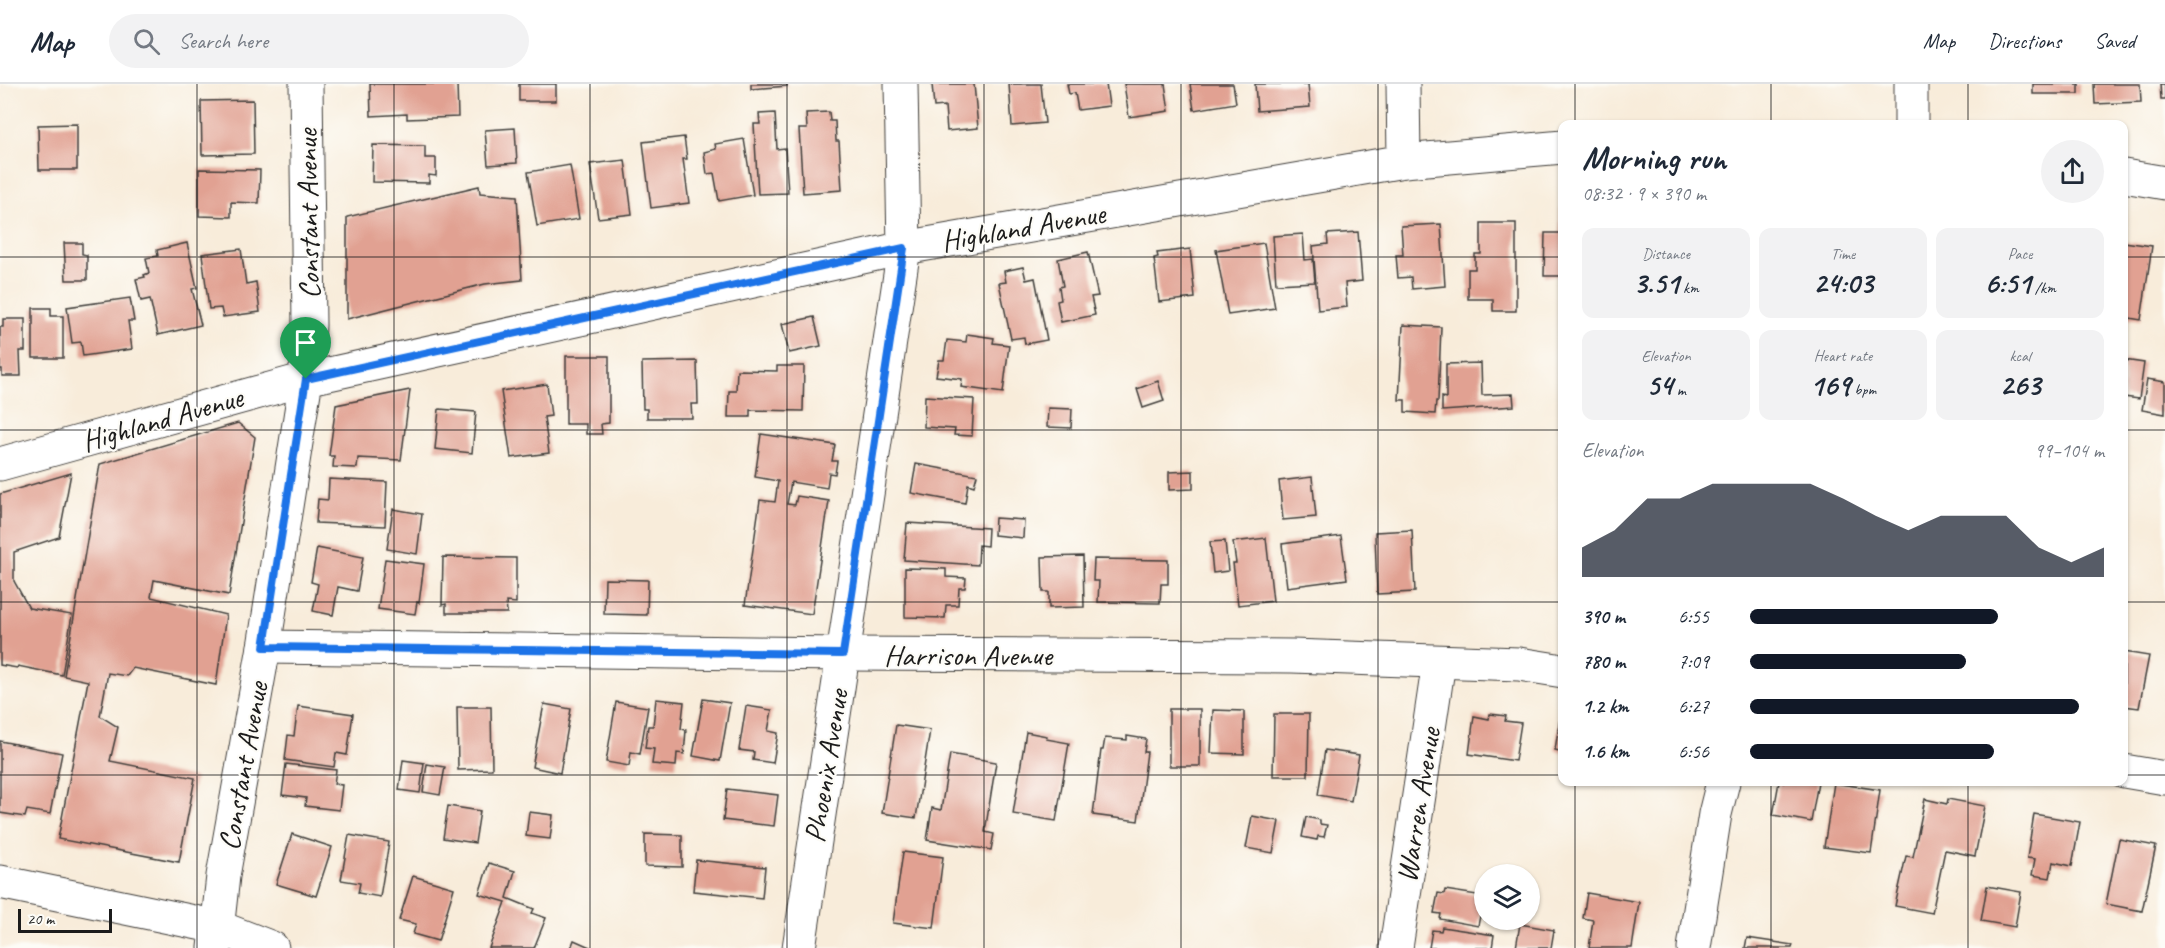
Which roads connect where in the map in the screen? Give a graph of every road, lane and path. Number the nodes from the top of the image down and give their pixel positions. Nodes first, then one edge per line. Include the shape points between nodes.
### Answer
1 (306, 84) edge
2 (900, 84) edge
3 (1403, 84) edge
4 (1911, 84) edge
5 (1911, 120) edge
6 (1558, 147) edge
7 (1404, 161) junction
8 (2128, 177) edge
9 (2165, 183) edge
10 (904, 248) junction
11 (306, 379) junction
12 (0, 464) edge
13 (264, 647) junction
14 (843, 654) junction
15 (1439, 662) junction
16 (1558, 670) edge
17 (2128, 772) edge
18 (2165, 778) edge
19 (1722, 786) edge
20 (0, 882) edge
21 (217, 937) edge
22 (272, 948) edge
23 (799, 948) edge
24 (1396, 948) edge
25 (1694, 948) edge

1 - 11 street, Constant Avenue
2 - 10 street, Phoenix Avenue
3 - 7 street
4 - 5 street
6 - 7 street, Highland Avenue
7 - 10 street, Highland Avenue
8 - 9 street
10 - 11 street, Highland Avenue
10 - 14 street, Phoenix Avenue
11 - 12 street, Highland Avenue
11 - 13 street, Constant Avenue
13 - 14 street, Harrison Avenue
13 - 21 street, Constant Avenue
14 - 15 street, Harrison Avenue via 1292,656
14 - 23 street, Phoenix Avenue
15 - 16 street, Harrison Avenue via 1519,664
15 - 24 street, Warren Avenue
17 - 18 street
19 - 25 street
20 - 21 street
21 - 22 street

